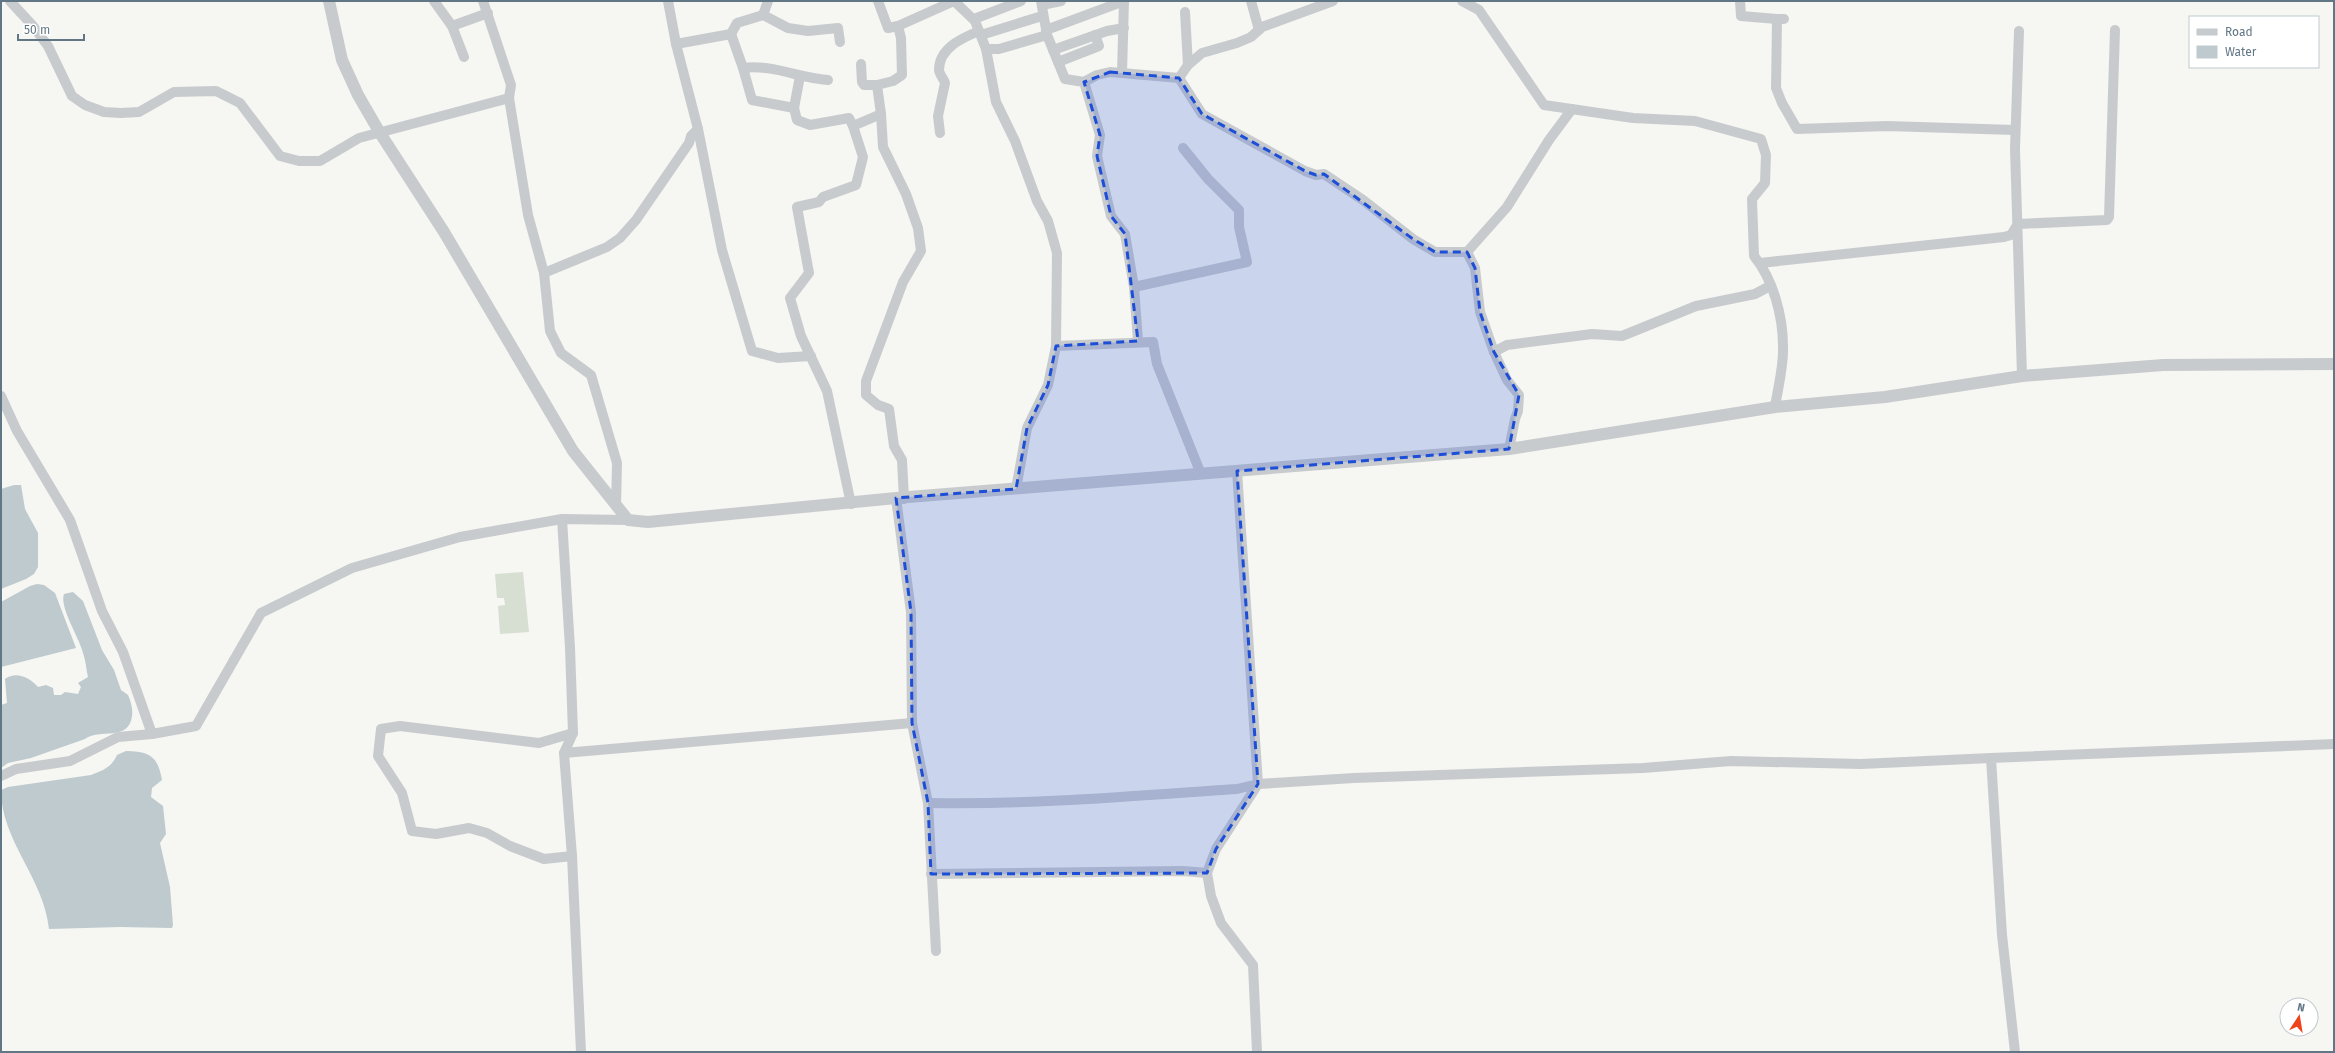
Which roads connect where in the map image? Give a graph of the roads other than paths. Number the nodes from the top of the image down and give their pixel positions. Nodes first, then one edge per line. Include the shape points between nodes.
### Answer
1 (10, 1) edge
2 (329, 1) edge
3 (434, 1) edge
4 (483, 1) edge
5 (668, 1) edge
6 (768, 1) edge
7 (878, 1) edge
8 (1021, 1) edge
9 (1061, 1) edge
10 (1251, 1) edge
11 (1333, 1) edge
12 (1462, 1) edge
13 (1740, 1) edge
14 (1041, 3) edge
15 (488, 12) junction
16 (1185, 12) dead end
17 (763, 16) junction
18 (1042, 16) junction
19 (974, 19) junction
20 (452, 26) junction
21 (898, 26) junction
22 (1124, 28) junction
23 (1259, 30) junction
24 (2115, 30) dead end
25 (2018, 31) dead end
26 (980, 33) junction
27 (1046, 33) junction
28 (731, 34) junction
29 (1095, 35) junction
30 (840, 42) dead end
31 (676, 44) junction
32 (986, 49) junction
33 (1053, 50) junction
34 (464, 57) dead end
35 (1058, 62) junction
36 (861, 64) dead end
37 (1188, 65) junction
38 (743, 68) junction
39 (1122, 73) junction
40 (800, 76) junction
41 (1179, 78) junction
42 (828, 80) dead end
43 (1084, 82) junction
44 (877, 85) junction
45 (509, 98) junction
46 (794, 108) junction
47 (1572, 109) junction
48 (881, 114) junction
49 (853, 126) junction
50 (698, 129) junction
51 (2015, 130) junction
52 (380, 133) junction
53 (940, 133) dead end
54 (1184, 148) dead end
55 (2018, 224) junction
56 (1467, 252) junction
57 (1760, 263) junction
58 (544, 273) junction
59 (1770, 286) junction
60 (1134, 287) junction
61 (1138, 341) junction
62 (1056, 346) junction
63 (1494, 352) junction
64 (811, 356) junction
65 (2334, 364) edge
66 (2022, 376) junction
67 (1, 396) edge
68 (1775, 407) junction
69 (1509, 449) junction
70 (1237, 471) junction
71 (1201, 474) junction
72 (1016, 489) junction
73 (900, 499) junction
74 (851, 504) junction
75 (616, 506) junction
76 (562, 520) junction
77 (628, 520) junction
78 (912, 723) junction
79 (573, 733) junction
80 (152, 734) junction
81 (2334, 744) edge
82 (564, 753) junction
83 (1991, 758) junction
84 (1, 776) edge
85 (1258, 784) junction
86 (928, 803) junction
87 (572, 856) junction
88 (1208, 873) junction
89 (931, 874) junction
90 (936, 951) dead end
91 (580, 1052) edge
92 (1257, 1052) edge
93 (2015, 1052) edge

1 - 52 street via 48,46 72,96 85,105 104,112 139,112 174,92 216,91 240,103 280,156 299,161 320,161 359,138
2 - 52 street via 342,60
3 - 20 street
4 - 15 street
5 - 31 street
6 - 17 street
7 - 21 street via 888,28
8 - 19 street
9 - 14 street
10 - 23 street
11 - 23 street
12 - 47 street via 1479,10 1544,105
13 - 51 street via 1741,16 1781,19 1776,88 1797,129 1887,126
14 - 18 street
15 - 20 street
15 - 45 street via 511,85
16 - 37 street
17 - 28 street via 737,23
17 - 30 street via 788,28 808,31 838,28
18 - 26 street
18 - 27 street
19 - 21 street via 954,1
19 - 26 street
20 - 34 street
21 - 44 street via 902,38 902,75 893,81
22 - 27 street via 1124,1
22 - 29 street
22 - 39 street
23 - 37 street via 1237,43 1202,53
24 - 55 street via 2109,217 2104,221
25 - 51 street
26 - 32 street
26 - 53 street via 952,45 942,59 939,72 945,84 938,116
27 - 32 street via 998,49
27 - 33 street
28 - 31 street
28 - 38 street
29 - 33 street
29 - 35 street via 1099,46
31 - 50 street
32 - 62 street via 996,102 1015,141 1037,201 1048,221 1057,253
33 - 35 street
35 - 43 street via 1065,78
36 - 44 street via 864,85
37 - 41 street
38 - 40 street via 764,67
38 - 46 street via 752,100
39 - 41 street
39 - 43 street via 1097,75
40 - 42 street
40 - 46 street
41 - 56 street via 1202,114 1305,171 1316,175 1324,174 1363,200 1413,240 1436,252
43 - 60 street via 1100,135 1097,156 1100,172 1111,216 1125,234
44 - 48 street
45 - 52 street
45 - 58 street via 528,215
46 - 49 street via 797,120 810,125 849,118
47 - 56 street via 1548,140 1507,207
47 - 57 street via 1633,118 1695,121 1761,139 1766,155 1765,183 1752,199 1754,256
48 - 49 street
48 - 73 street via 884,147 906,194 918,228 921,251 903,282 866,381 866,395 878,406 889,409 894,446 902,460
49 - 64 street via 863,157 856,185 823,197 820,202 797,207 808,273 790,298 801,336
50 - 58 street via 636,220 620,238 600,251
50 - 64 street via 722,250 752,351 778,358
51 - 55 street
52 - 75 street via 444,232 573,452
54 - 60 street via 1208,179 1239,210 1239,227 1247,262
55 - 57 street via 2011,235 2004,237
55 - 66 street
56 - 63 street via 1475,268 1480,312
57 - 59 street
58 - 75 street via 550,331 561,353 590,375 600,401 617,463
59 - 63 street via 1755,294 1696,306 1622,336 1592,334 1507,345
59 - 68 street via 1777,301 1784,346
60 - 61 street
61 - 62 street
61 - 71 street via 1153,342 1157,364
62 - 72 street via 1048,385 1027,428
63 - 69 street via 1519,395
64 - 74 street via 827,391
65 - 66 street via 2163,365
66 - 68 street via 1885,397
67 - 80 street via 17,431 70,520 102,611 123,652
68 - 69 street
69 - 70 street
70 - 71 street
70 - 85 street
71 - 72 street
72 - 73 street
73 - 74 street
73 - 78 street via 911,612
74 - 77 street via 648,522
75 - 77 street
76 - 77 street
76 - 79 street
76 - 80 street via 460,537 352,568 261,613 196,726
78 - 82 street
78 - 86 street
79 - 82 street
79 - 87 street via 539,743 400,726 381,729 378,756 402,793 412,832 436,834 469,828 487,833 510,846 544,859
80 - 84 street via 118,737 70,761 16,769
81 - 83 street
82 - 87 street
83 - 85 street via 1861,764 1731,761 1643,768 1354,778
83 - 93 street via 2002,936
85 - 86 street via 1237,789 1062,801
85 - 88 street via 1216,849
86 - 89 street
87 - 91 street
88 - 89 street via 1167,871
88 - 92 street via 1221,923 1253,965
89 - 90 street

